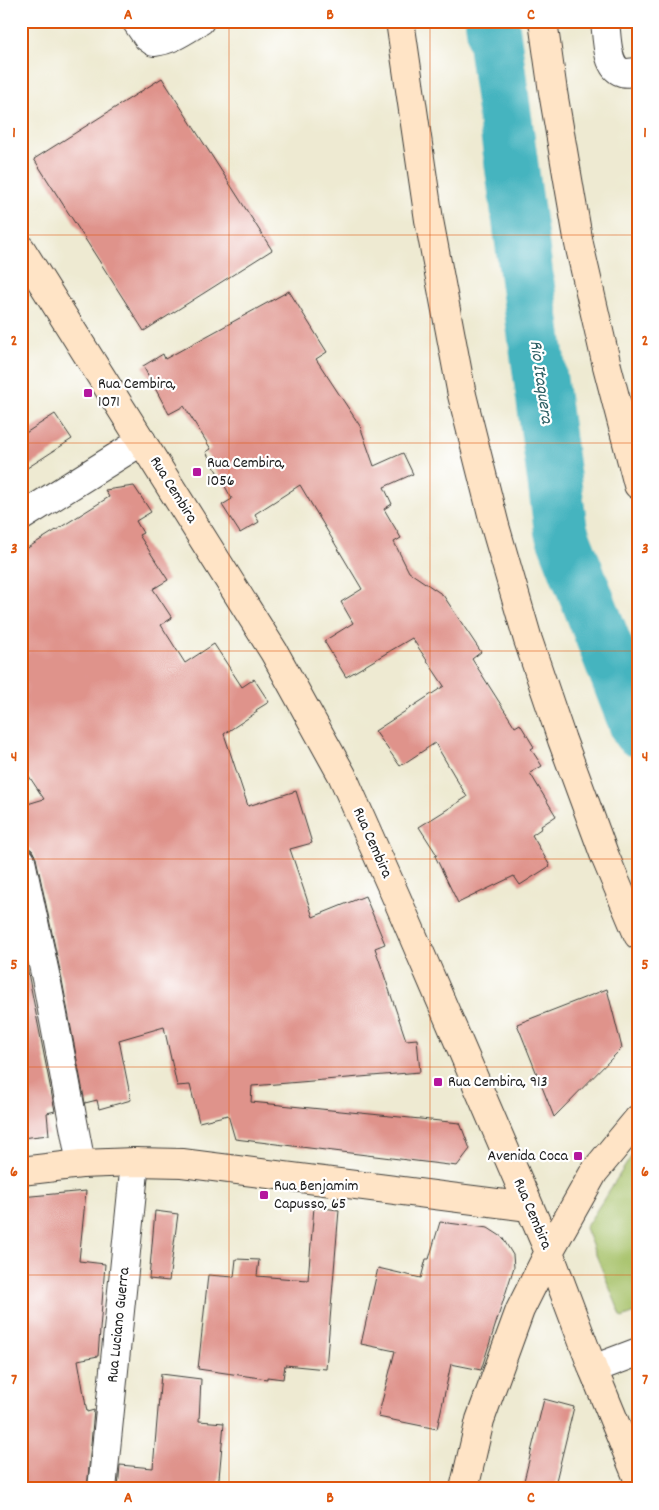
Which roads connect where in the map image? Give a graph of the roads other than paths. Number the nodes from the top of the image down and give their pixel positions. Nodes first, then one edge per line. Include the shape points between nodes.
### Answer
1 (136, 21) edge
2 (200, 21) edge
3 (400, 21) edge
4 (543, 21) edge
5 (605, 21) edge
6 (638, 72) edge
7 (21, 249) edge
8 (142, 441) junction
9 (638, 485) edge
10 (21, 516) edge
11 (21, 861) edge
12 (638, 935) edge
13 (638, 1119) edge
14 (135, 1162) junction
15 (81, 1164) junction
16 (21, 1171) edge
17 (529, 1207) junction
18 (548, 1252) junction
19 (638, 1352) edge
20 (593, 1369) junction
21 (638, 1479) edge
22 (102, 1489) edge
23 (464, 1489) edge

1 - 2 street via 154,42 174,37
3 - 12 street via 429,220 462,395 495,526 528,640 562,740
4 - 9 street via 579,244
5 - 6 street via 609,56 618,70
7 - 8 street, Rua Cembira
8 - 10 street
8 - 17 street, Rua Cembira via 274,652 342,775
11 - 15 street via 48,983
13 - 18 street via 594,1172
14 - 15 street
14 - 17 street via 182,1163
14 - 22 street, Rua Luciano Guerra
15 - 16 street
17 - 18 street, Rua Cembira
18 - 20 street, Rua Cembira
18 - 23 street via 520,1310 480,1420
19 - 20 street
20 - 21 street, Rua Cembira

